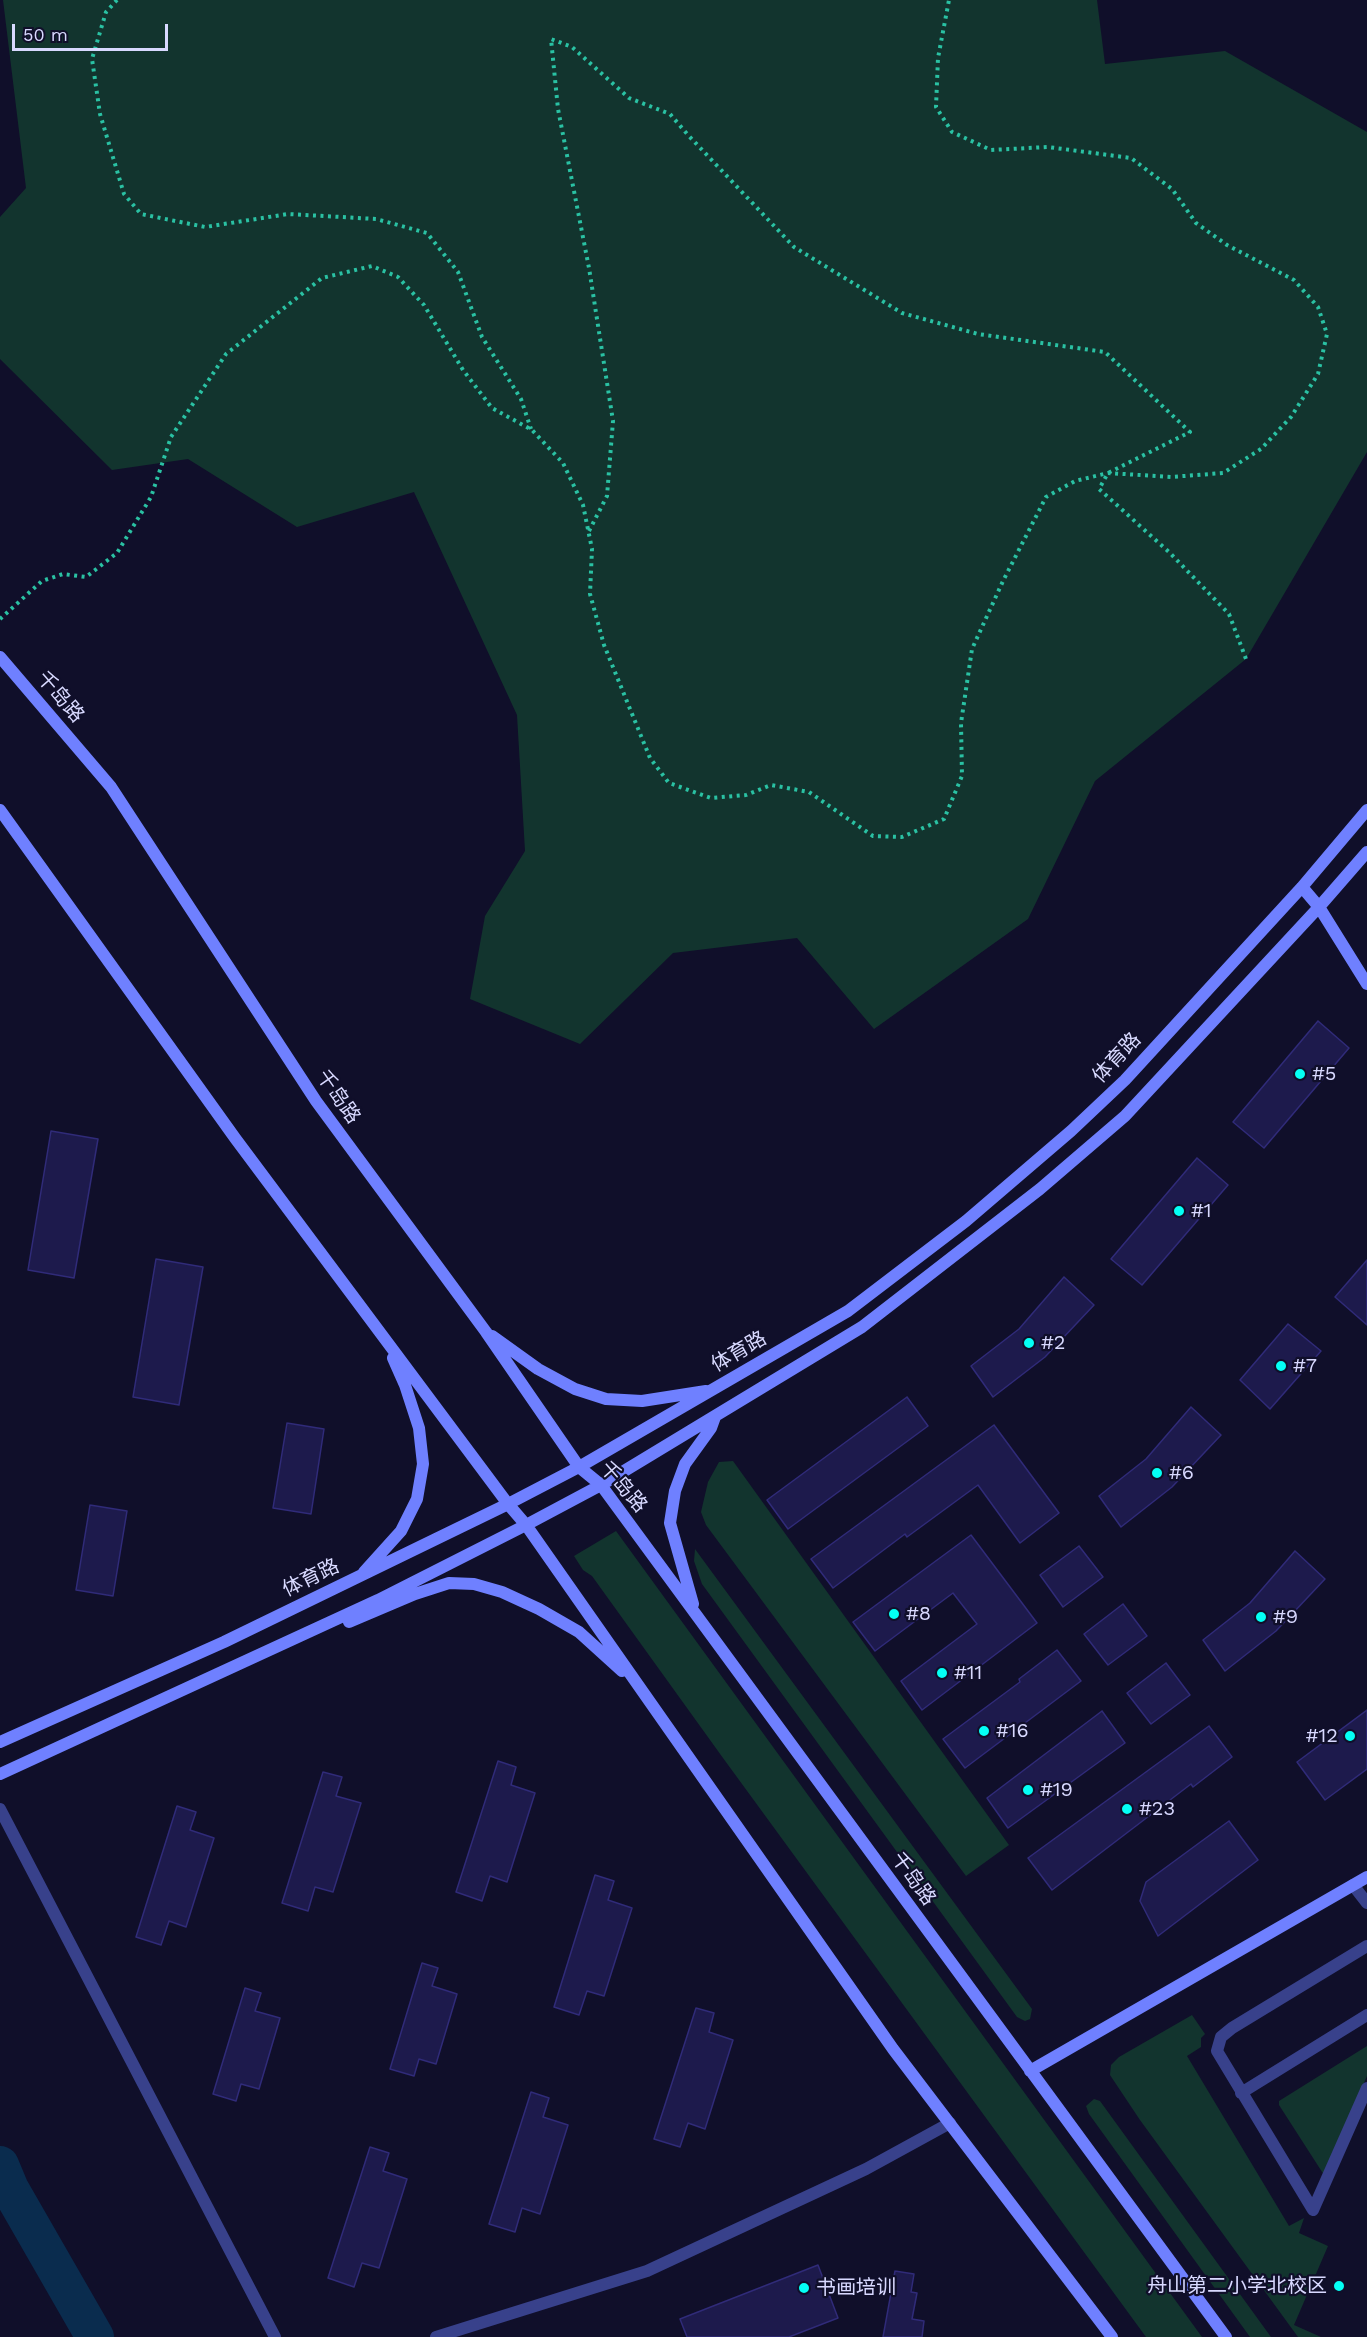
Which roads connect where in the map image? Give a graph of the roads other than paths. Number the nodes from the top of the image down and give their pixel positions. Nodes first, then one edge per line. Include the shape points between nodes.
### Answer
1 (0, 657) edge
2 (0, 810) edge
3 (1367, 810) edge
4 (1367, 852) edge
5 (1302, 887) junction
6 (1319, 907) junction
7 (1367, 984) edge
8 (486, 1332) junction
9 (384, 1338) junction
10 (713, 1390) junction
11 (715, 1416) junction
12 (579, 1467) junction
13 (602, 1485) junction
14 (508, 1504) junction
15 (526, 1525) junction
16 (360, 1576) junction
17 (698, 1616) junction
18 (310, 1631) junction
19 (637, 1683) junction
20 (0, 1742) edge
21 (0, 1774) edge
22 (0, 1809) edge
23 (1367, 1877) edge
24 (1353, 1885) junction
25 (1367, 1903) edge
26 (1367, 1946) edge
27 (1367, 2015) edge
28 (1030, 2072) junction
29 (1367, 2088) edge
30 (1241, 2093) junction
31 (950, 2123) junction
32 (275, 2337) edge
33 (436, 2337) edge
34 (1112, 2337) edge
35 (1226, 2337) edge

1 - 8 street, 千岛路 via 111,787 316,1101
2 - 9 street
3 - 5 street, 体育路
4 - 6 street
5 - 6 street
5 - 10 street, 体育路 via 1125,1080 1021,1175 848,1311
6 - 7 street
6 - 11 street via 1125,1116 1040,1189 862,1327
8 - 10 street via 538,1369 575,1389 606,1399 642,1401
8 - 12 street, 千岛路
9 - 14 street
9 - 16 street via 419,1428 423,1464 417,1499 401,1532
10 - 12 street, 体育路
11 - 13 street
11 - 17 street via 685,1464 675,1491 670,1523
12 - 13 street, 千岛路
12 - 14 street, 体育路
13 - 15 street
13 - 17 street, 千岛路
14 - 15 street
14 - 16 street, 体育路
15 - 18 street
15 - 19 street
16 - 20 street, 体育路
17 - 28 street, 千岛路
18 - 19 street via 336,1627 449,1583 474,1584 502,1592 579,1632
18 - 21 street
19 - 31 street via 893,2049
22 - 32 street
23 - 24 street
24 - 25 street
24 - 28 street
26 - 30 street via 1221,2037 1217,2051
27 - 30 street
28 - 35 street, 千岛路
29 - 30 street via 1313,2210
31 - 33 street via 866,2169 647,2271
31 - 34 street

